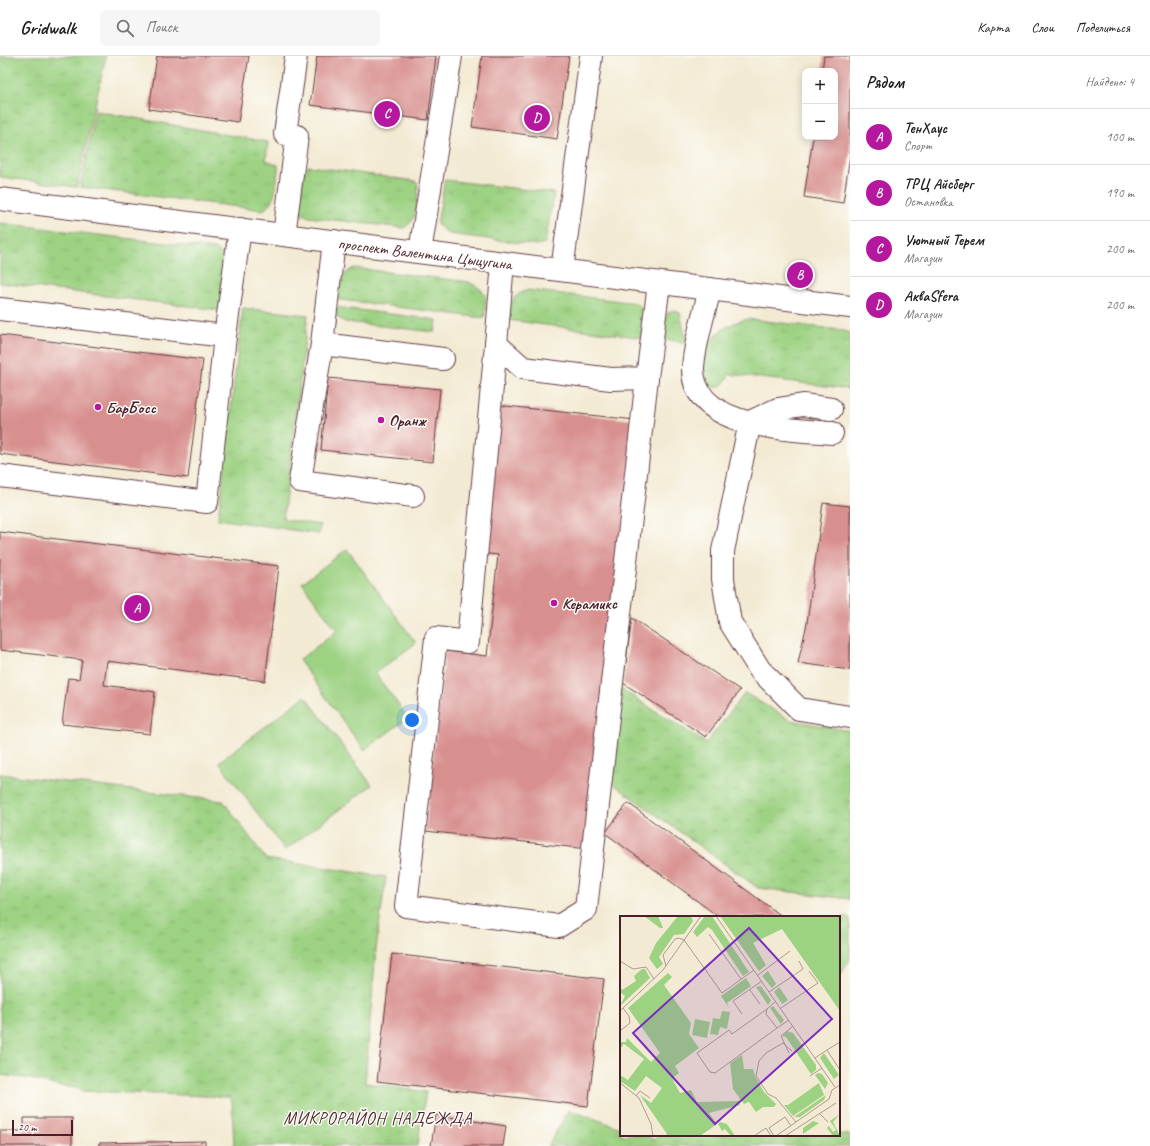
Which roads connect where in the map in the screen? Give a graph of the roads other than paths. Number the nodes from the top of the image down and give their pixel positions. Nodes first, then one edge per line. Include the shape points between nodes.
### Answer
1 (296, 56) edge
2 (451, 56) edge
3 (591, 56) edge
4 (0, 199) edge
5 (240, 229) junction
6 (284, 235) junction
7 (334, 241) junction
8 (420, 252) junction
9 (503, 263) junction
10 (562, 270) junction
11 (659, 283) junction
12 (710, 289) junction
13 (850, 307) edge
14 (0, 309) edge
15 (225, 336) junction
16 (322, 344) junction
17 (496, 344) junction
18 (443, 359) dead end
19 (647, 378) junction
20 (830, 410) dead end
21 (750, 422) junction
22 (832, 433) dead end
23 (0, 476) edge
24 (413, 496) dead end
25 (850, 717) edge

1 - 6 street via 285,134 297,136
2 - 8 street
3 - 10 street
4 - 5 street, проспект Валентина Цыцугина
5 - 6 street, проспект Валентина Цыцугина
5 - 15 street
6 - 7 street, проспект Валентина Цыцугина
7 - 8 street, проспект Валентина Цыцугина
7 - 16 street
8 - 9 street, проспект Валентина Цыцугина
9 - 10 street, проспект Валентина Цыцугина
9 - 17 street
10 - 11 street, проспект Валентина Цыцугина
11 - 12 street, проспект Валентина Цыцугина
11 - 19 street
12 - 13 street, проспект Валентина Цыцугина
12 - 21 street via 695,353 695,383 702,396 714,408
14 - 15 street
15 - 23 street via 207,502
16 - 18 street
16 - 24 street via 300,481
17 - 19 street via 523,368 612,379
17 - 19 street via 468,642 436,638 406,906 559,926 586,909
20 - 21 street via 802,405 778,409
21 - 22 street
21 - 25 street via 723,551 723,579 730,622 760,670 799,709

